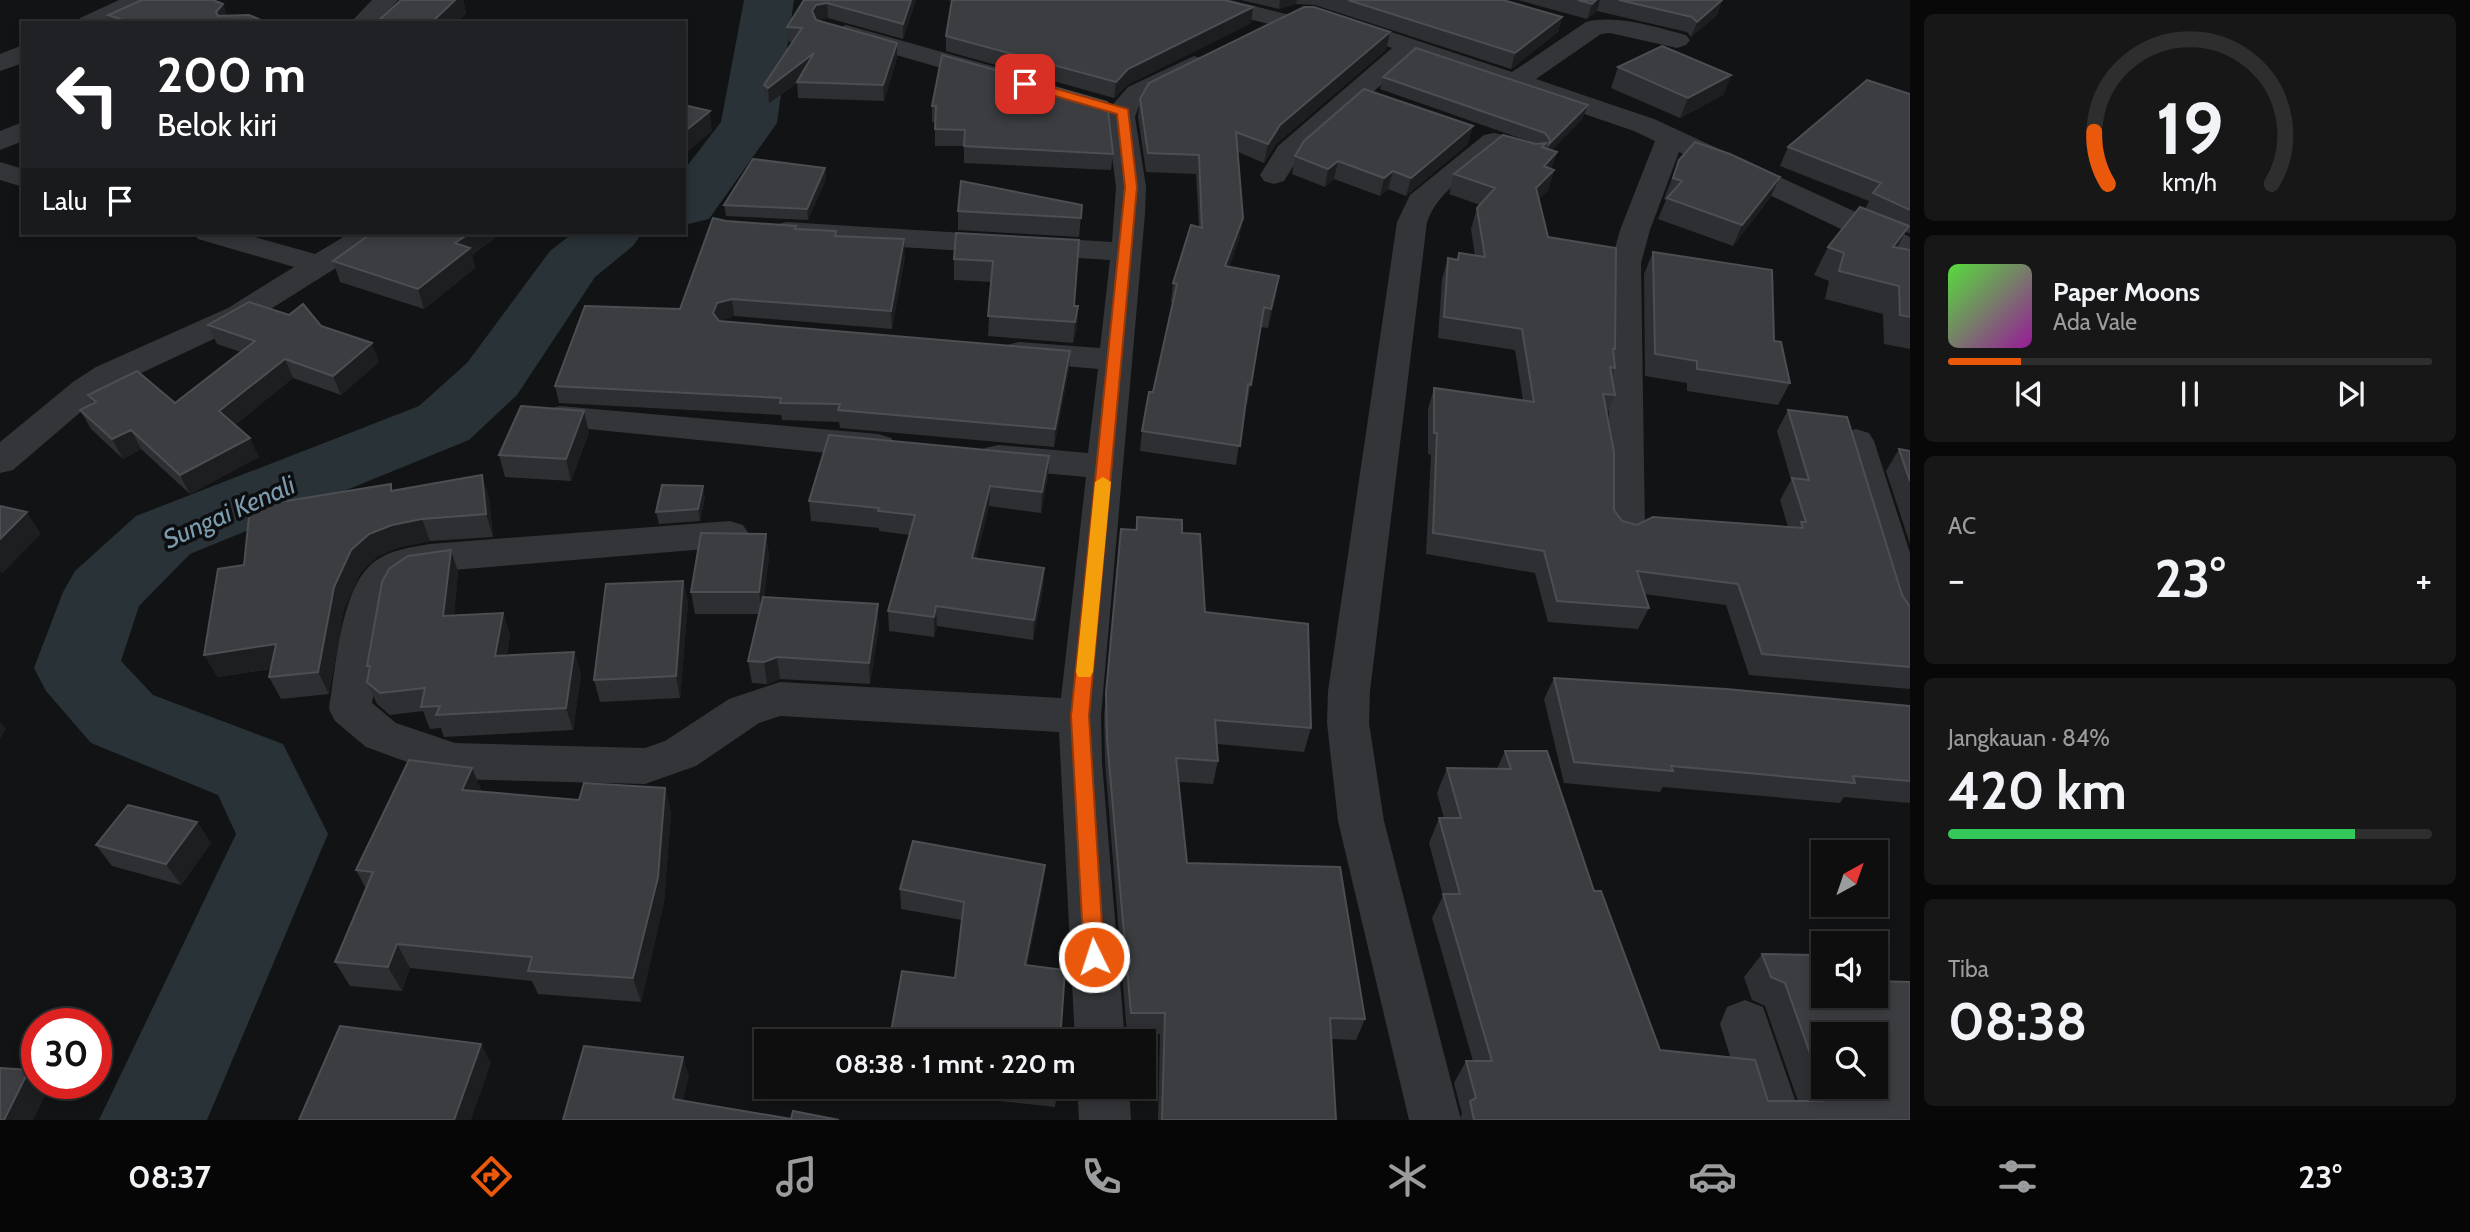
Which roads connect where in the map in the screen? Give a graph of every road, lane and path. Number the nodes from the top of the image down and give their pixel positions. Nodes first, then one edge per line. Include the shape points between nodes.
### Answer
1 (139, 0) edge
2 (386, 0) edge
3 (1200, 0) edge
4 (1293, 14) junction
5 (93, 21) edge
6 (364, 21) edge
7 (827, 27) edge
8 (1677, 40) dead end
9 (1410, 46) junction
10 (21, 54) edge
11 (0, 63) edge
12 (1008, 79) edge
13 (1517, 81) junction
14 (21, 131) edge
15 (1670, 138) junction
16 (1494, 141) edge
17 (0, 142) edge
18 (0, 171) edge
19 (1274, 175) dead end
20 (21, 177) edge
21 (755, 229) edge
22 (216, 235) edge
23 (368, 235) edge
24 (1910, 247) edge
25 (1126, 252) junction
26 (319, 265) junction
27 (993, 350) edge
28 (1115, 360) junction
29 (560, 417) edge
30 (1856, 441) edge
31 (914, 449) edge
32 (968, 454) edge
33 (0, 461) edge
34 (1104, 467) junction
35 (1626, 531) edge
36 (730, 534) edge
37 (1910, 615) edge
38 (1080, 716) junction
39 (1745, 1024) dead end
40 (1099, 1029) edge
41 (1104, 1099) edge
42 (1105, 1120) edge
43 (1435, 1120) edge
44 (1776, 1120) edge

1 - 5 street
2 - 6 street
3 - 4 street
4 - 9 street via 1314,15
4 - 25 street via 1111,108 1121,117 1131,187
7 - 12 street
8 - 13 street via 1610,26 1577,27
9 - 13 street
9 - 19 street via 1370,98 1288,152
10 - 11 street
13 - 15 street
14 - 17 street
15 - 24 street
15 - 35 street via 1626,263
16 - 43 street via 1434,187 1420,201 1412,222 1349,691 1352,768 1361,821
18 - 20 street
21 - 25 street
22 - 26 street
23 - 26 street
25 - 28 street
26 - 33 street via 239,315 108,375
27 - 28 street
28 - 34 street
29 - 31 street
30 - 37 street
32 - 34 street
34 - 38 street
36 - 38 street via 399,564 381,578 370,599 351,709 380,735 454,761 645,766 682,754 756,705 780,699
38 - 40 street
39 - 44 street
41 - 42 street

